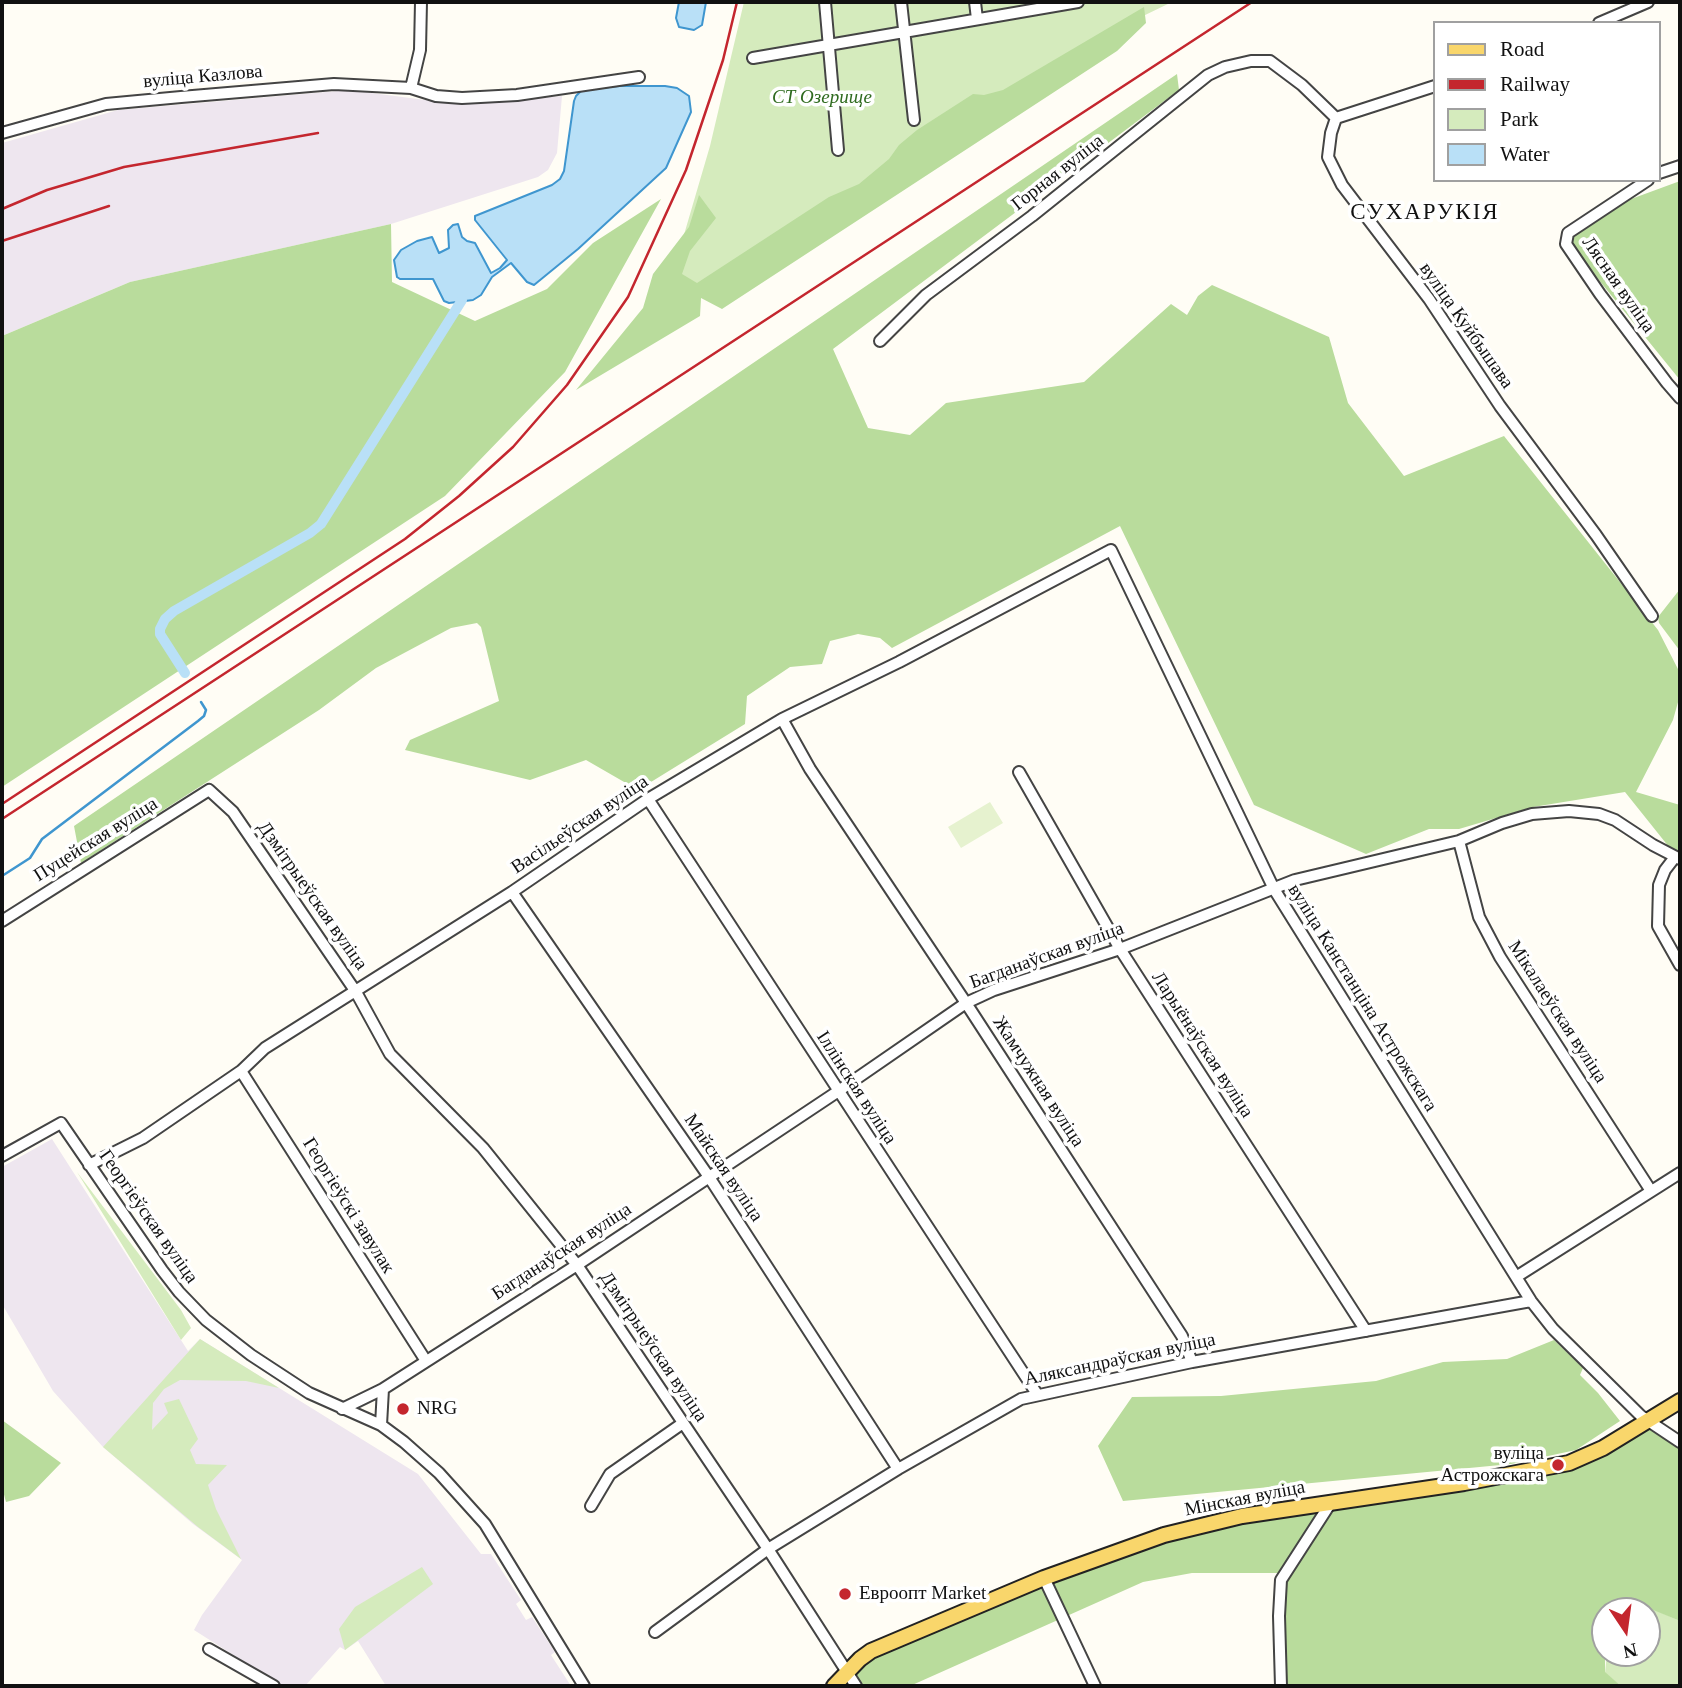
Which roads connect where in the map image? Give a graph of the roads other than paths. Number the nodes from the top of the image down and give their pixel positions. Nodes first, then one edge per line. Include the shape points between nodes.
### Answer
1 (421, 2) edge
2 (825, 2) edge
3 (901, 2) edge
4 (975, 2) edge
5 (1078, 2) edge
6 (1648, 2) edge
7 (1051, 4) edge
8 (977, 19) junction
9 (1604, 21) edge
10 (903, 31) junction
11 (829, 44) junction
12 (753, 58) dead end
13 (639, 77) dead end
14 (1434, 86) edge
15 (411, 88) junction
16 (1336, 118) junction
17 (914, 120) dead end
18 (2, 133) edge
19 (838, 150) dead end
20 (1680, 166) edge
21 (1661, 172) edge
22 (1645, 182) edge
23 (880, 341) dead end
24 (1680, 398) edge
25 (1111, 550) joint
26 (1652, 616) dead end
27 (782, 719) junction
28 (1019, 772) dead end
29 (209, 790) joint
30 (648, 799) junction
31 (1460, 841) junction
32 (1678, 858) edge
33 (1274, 889) junction
34 (512, 892) junction
35 (2, 921) edge
36 (1120, 949) junction
37 (1680, 965) edge
38 (356, 992) junction
39 (966, 1003) junction
40 (241, 1071) junction
41 (838, 1092) junction
42 (2, 1156) edge
43 (89, 1165) junction
44 (1680, 1173) edge
45 (709, 1177) junction
46 (1651, 1191) junction
47 (577, 1265) junction
48 (1516, 1277) junction
49 (1531, 1301) junction
50 (1366, 1331) junction
51 (426, 1361) junction
52 (1192, 1362) junction
53 (383, 1389) junction
54 (1037, 1394) junction
55 (1680, 1401) edge
56 (342, 1409) junction
57 (1648, 1422) junction
58 (683, 1423) junction
59 (381, 1425) junction
60 (1680, 1442) edge
61 (898, 1469) junction
62 (1330, 1504) junction
63 (591, 1506) dead end
64 (768, 1549) junction
65 (1045, 1578) junction
66 (655, 1632) dead end
67 (209, 1650) dead end
68 (846, 1672) junction
69 (274, 1686) edge
70 (584, 1686) edge
71 (834, 1686) edge
72 (856, 1686) edge
73 (1095, 1686) edge
74 (1281, 1686) edge

1 - 15 street via 419,50
2 - 11 street
3 - 10 street
4 - 8 street
5 - 7 street
6 - 9 street
7 - 8 street
8 - 10 street
10 - 11 street
10 - 17 street
11 - 12 street
11 - 19 street
13 - 15 street, вуліца Казлова via 470,98 436,96
14 - 16 street
15 - 18 street, вуліца Казлова via 319,85 118,102
16 - 23 street, Горная вуліца via 1270,61 1237,62 1208,75 926,295
16 - 26 street, вуліца Куйбышава via 1328,157 1342,185 1429,299
20 - 21 street
22 - 24 street, Лясная вуліца via 1568,233 1566,244
25 - 27 street, Васільеўская вуліца
25 - 33 street, вуліца Канстанціна Астрожскага
27 - 30 street, Васільеўская вуліца
27 - 39 street, Жамчужная вуліца via 810,769
28 - 36 street, Ларыёнаўская вуліца
29 - 35 street, Пуцейская вуліца
29 - 38 street, Дзмітрыеўская вуліца via 233,812
30 - 34 street, Васільеўская вуліца
30 - 41 street, Іллінская вуліца
31 - 32 street, Багданаўская вуліца via 1532,814 1584,812 1615,820
31 - 33 street, Багданаўская вуліца via 1294,880
31 - 46 street, Мікалаеўская вуліца via 1479,917 1500,957
32 - 37 street via 1665,870 1660,885 1658,926
33 - 36 street, Багданаўская вуліца
33 - 48 street, вуліца Канстанціна Астрожскага
34 - 38 street, Васільеўская вуліца
34 - 45 street, Майская вуліца
36 - 39 street, Багданаўская вуліца via 1021,980
36 - 50 street, Ларыёнаўская вуліца
38 - 40 street, Васільеўская вуліца via 265,1048
38 - 47 street, Дзмітрыеўская вуліца via 390,1054 483,1148
39 - 41 street, Багданаўская вуліца
39 - 52 street, Жамчужная вуліца via 1182,1336
40 - 43 street, Васільеўская вуліца via 143,1138
40 - 51 street, Георгіеўскі завулак
41 - 45 street, Багданаўская вуліца
41 - 54 street, Іллінская вуліца
42 - 43 street, Георгіеўская вуліца via 61,1124
43 - 56 street, Георгіеўская вуліца via 191,1306 251,1355
44 - 46 street
45 - 47 street, Багданаўская вуліца
45 - 61 street, Майская вуліца
46 - 48 street
47 - 51 street, Багданаўская вуліца
47 - 58 street, Дзмітрыеўская вуліца
48 - 49 street, вуліца Канстанціна Астрожскага
49 - 50 street, Аляксандраўская вуліца
49 - 57 street, вуліца Канстанціна Астрожскага
50 - 52 street, Аляксандраўская вуліца
51 - 53 street, Багданаўская вуліца
52 - 54 street, Аляксандраўская вуліца
53 - 56 street, Багданаўская вуліца
53 - 59 street
54 - 61 street, Аляксандраўская вуліца
55 - 57 main road, Мінская вуліца
56 - 59 street, Георгіеўская вуліца
57 - 60 street, вуліца Канстанціна Астрожскага
57 - 62 main road, Мінская вуліца via 1569,1463
58 - 63 street via 610,1474
58 - 64 street, Дзмітрыеўская вуліца
59 - 70 street, Георгіеўская вуліца via 425,1459 485,1524
61 - 64 street, Аляксандраўская вуліца
62 - 65 main road, Мінская вуліца via 1242,1516 1164,1535
62 - 74 street via 1281,1580
64 - 66 street, Аляксандраўская вуліца
64 - 68 street, Дзмітрыеўская вуліца
65 - 68 main road, Мінская вуліца via 872,1651
65 - 73 street
67 - 69 street
68 - 71 main road, Мінская вуліца
68 - 72 street, Дзмітрыеўская вуліца

